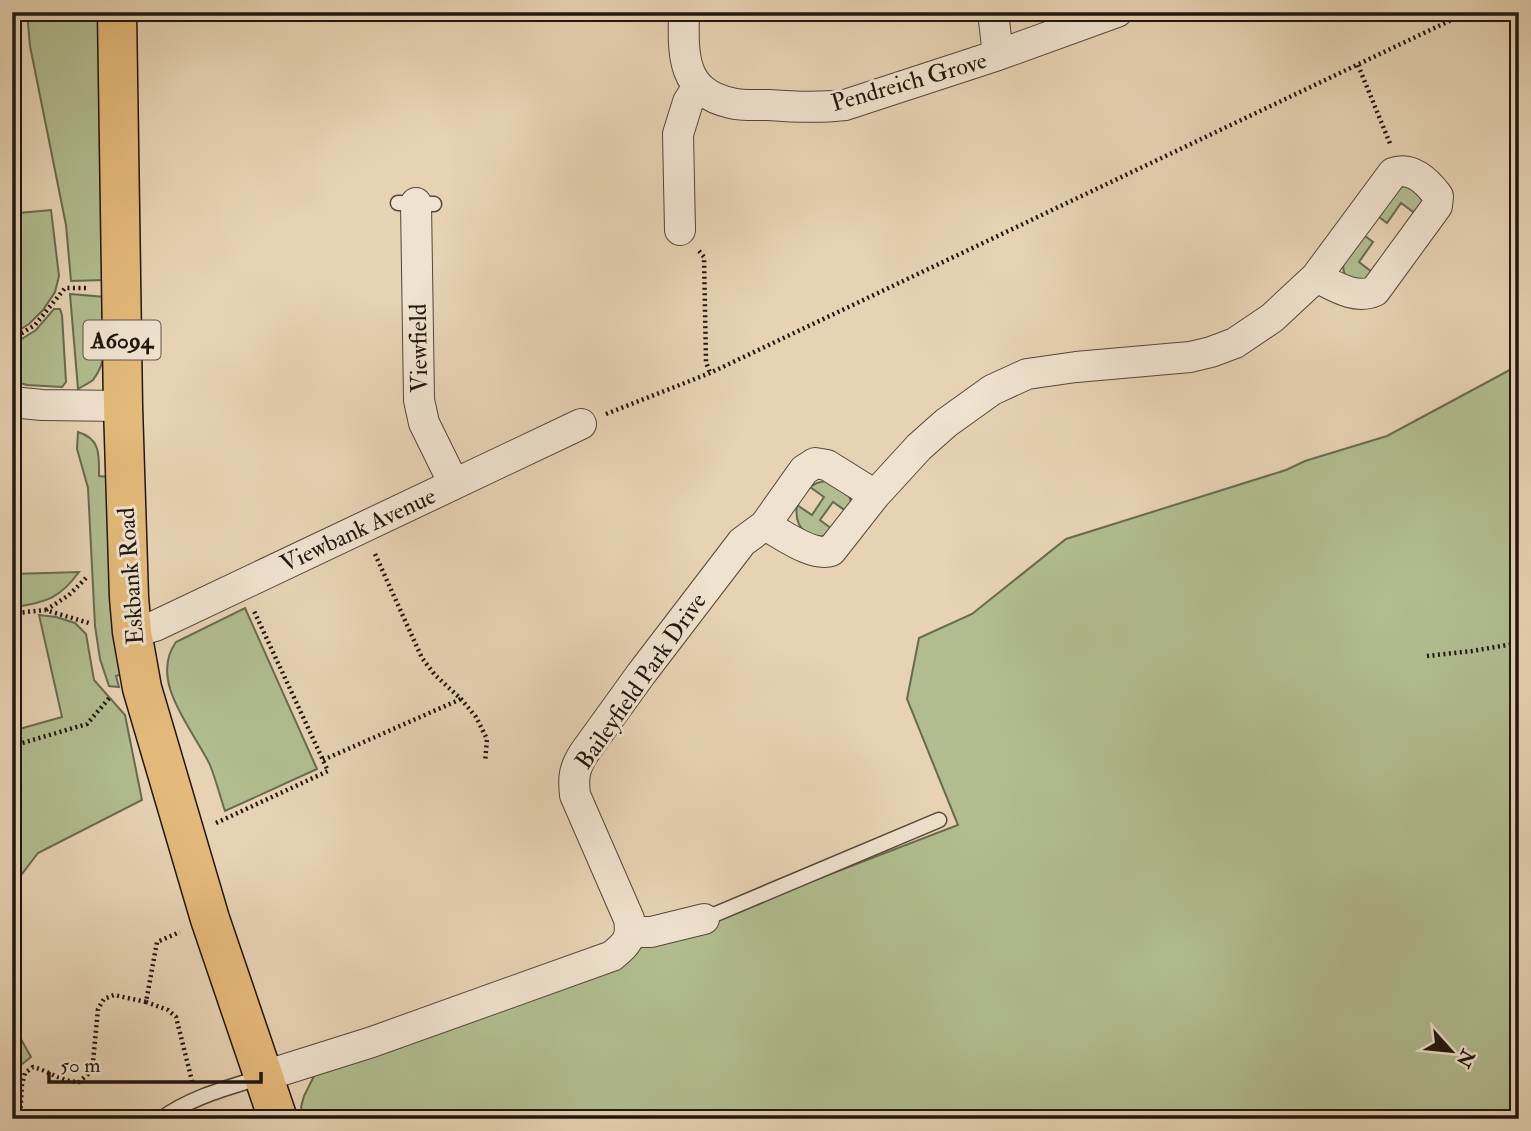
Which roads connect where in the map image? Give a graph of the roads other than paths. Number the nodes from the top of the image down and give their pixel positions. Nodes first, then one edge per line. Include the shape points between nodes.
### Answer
1 (117, 12) edge
2 (684, 12) edge
3 (993, 12) edge
4 (1117, 12) edge
5 (998, 55) junction
6 (698, 86) junction
7 (416, 203) dead end
8 (680, 230) road end
9 (1316, 277) junction
10 (12, 402) edge
11 (123, 406) junction
12 (581, 424) road end
13 (454, 484) junction
14 (875, 495) junction
15 (765, 525) junction
16 (132, 632) junction
17 (939, 820) dead end
18 (704, 919) joint
19 (631, 932) junction
20 (264, 1076) junction
21 (161, 1119) edge
22 (278, 1119) edge

1 - 11 main road, Eskbank Road / A6094
2 - 6 street via 683,52
3 - 5 street, Pendreich Grove
4 - 5 street, Pendreich Grove
5 - 6 street, Pendreich Grove via 824,108 732,104 709,96
6 - 8 street via 678,134
7 - 13 street, Viewfield via 419,400 424,422
9 - 9 street via 1353,294 1375,291 1437,206 1438,196 1432,187 1412,172 1393,173
9 - 14 street via 1272,318 1235,343 1211,352 1027,374 992,390 919,447
10 - 11 street
11 - 16 main road, Eskbank Road / A6094
12 - 13 street, Viewbank Avenue
13 - 16 street, Viewbank Avenue via 155,626
14 - 15 street via 831,551 824,553
14 - 15 street, Baileyfield Park Drive via 827,465 815,463 804,470
15 - 19 street, Baileyfield Park Drive via 742,542 577,765 575,795
16 - 20 main road, Eskbank Road / A6094 via 142,688 210,919
17 - 18 lane
18 - 19 street via 651,932
19 - 20 street via 612,956
20 - 21 lane via 196,1098
20 - 22 main road, Eskbank Road / A6094

